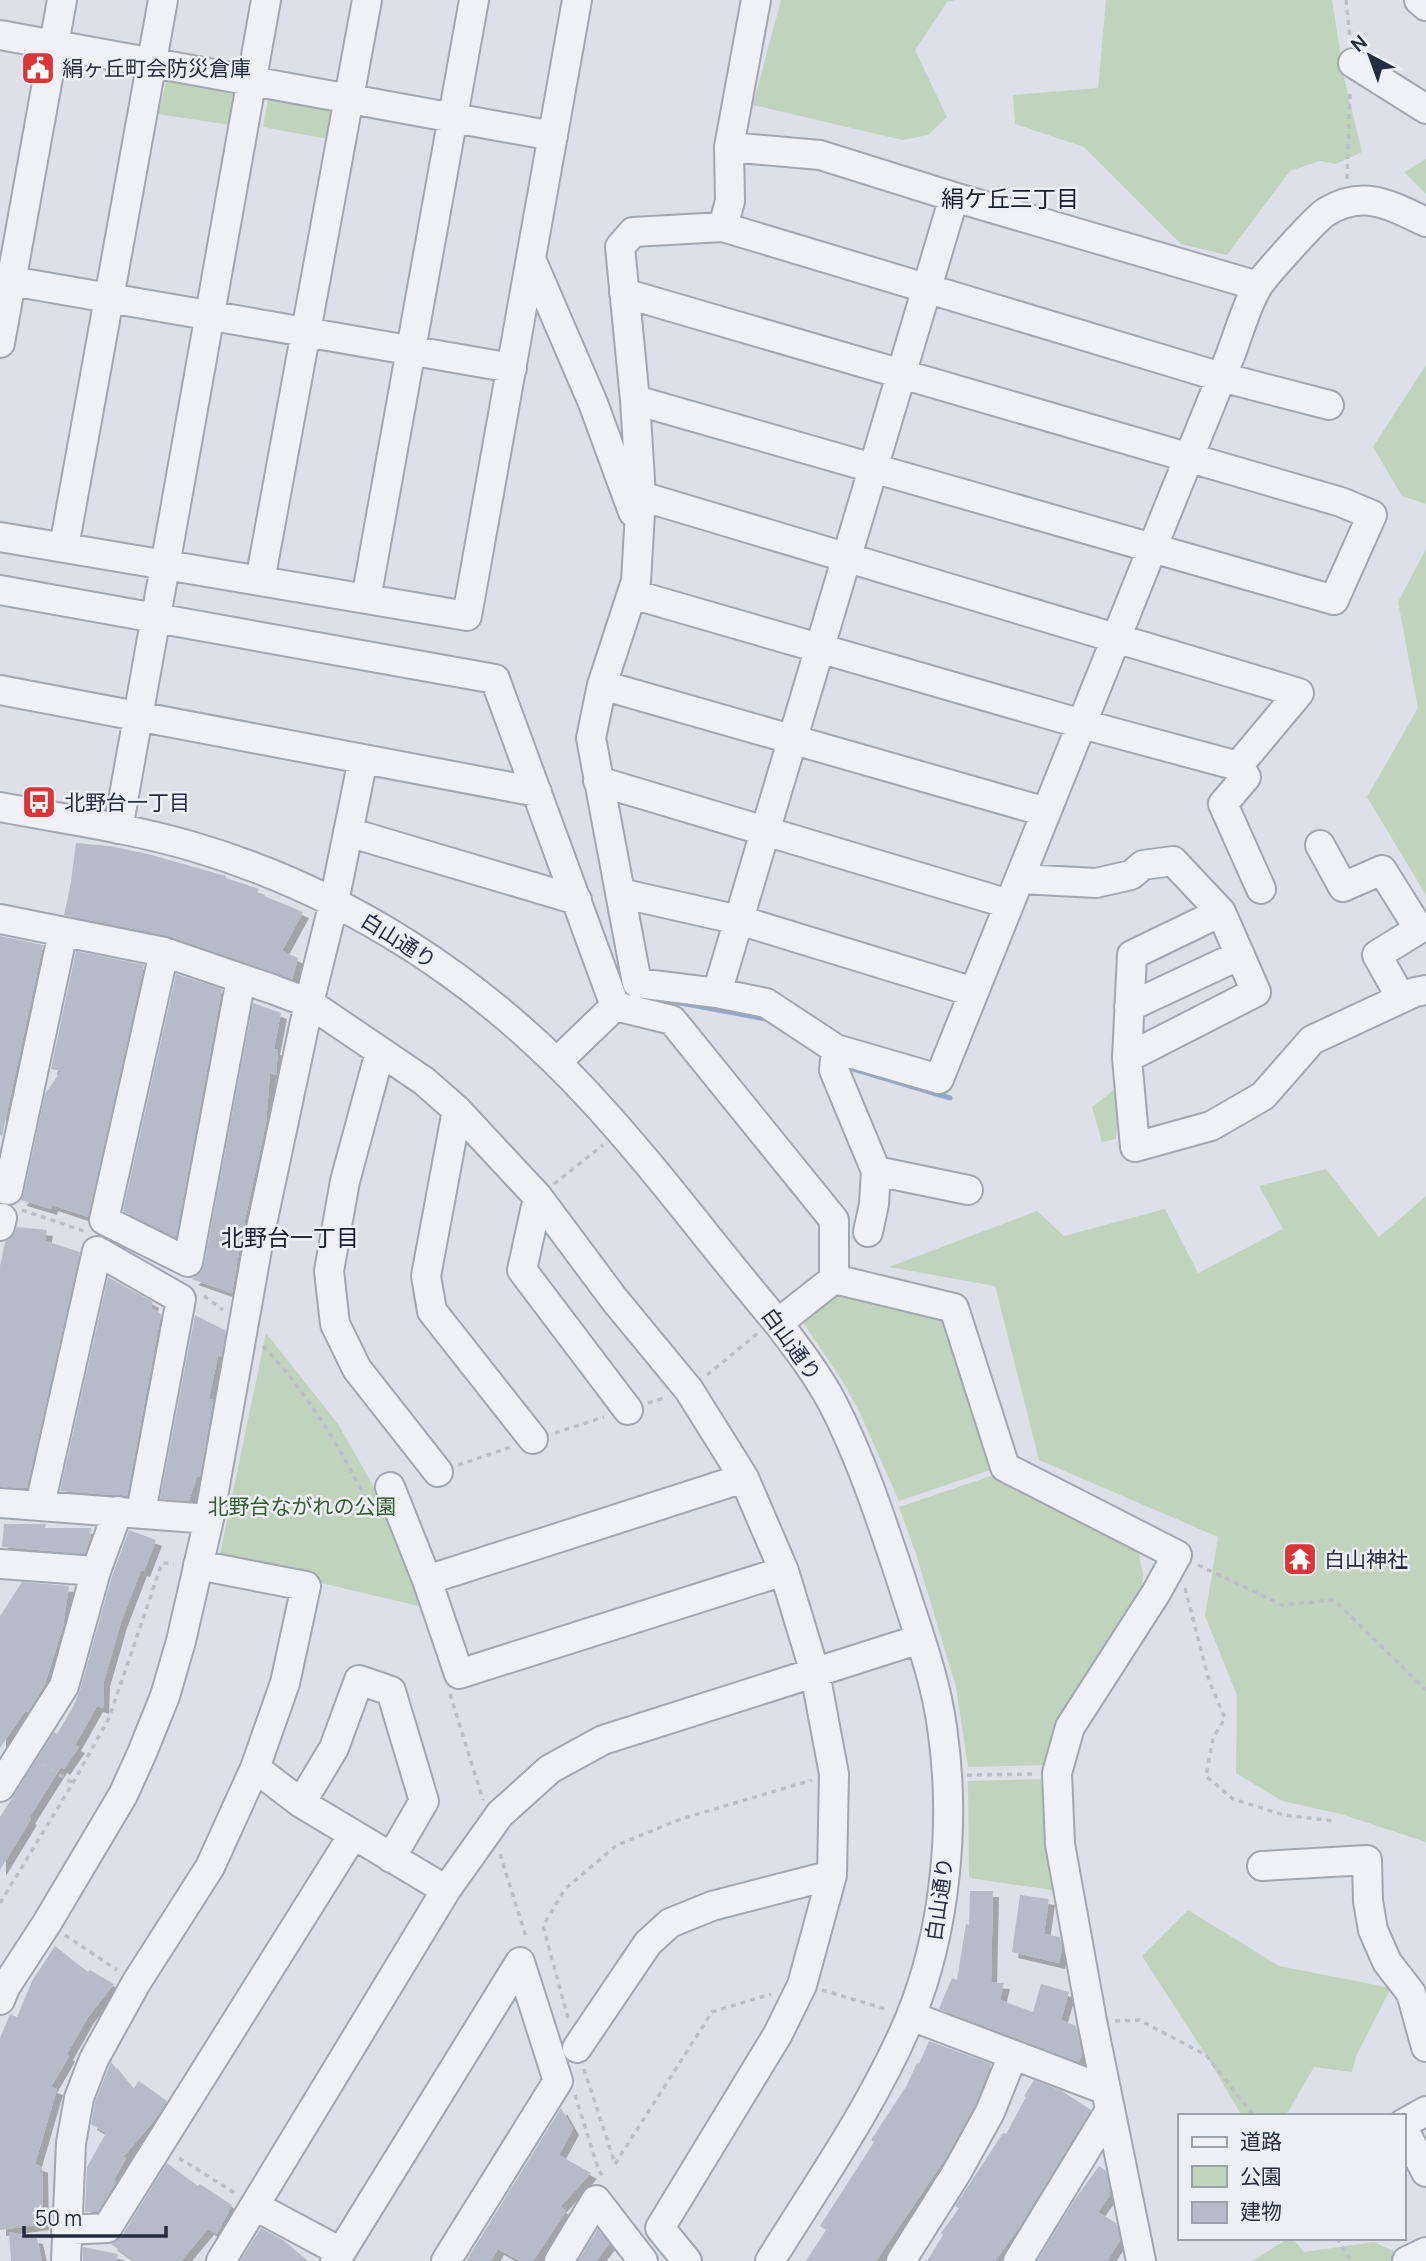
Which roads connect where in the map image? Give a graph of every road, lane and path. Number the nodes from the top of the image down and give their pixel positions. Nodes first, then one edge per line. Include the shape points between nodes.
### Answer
1 (62, 0) edge
2 (163, 0) edge
3 (266, 0) edge
4 (367, 0) edge
5 (474, 0) edge
6 (577, 0) edge
7 (756, 0) edge
8 (1346, 0) edge
9 (1419, 0) edge
10 (1426, 6) edge
11 (0, 34) edge
12 (54, 45) junction
13 (152, 63) junction
14 (1353, 63) junction
15 (251, 81) junction
16 (349, 99) junction
17 (1426, 109) edge
18 (453, 118) junction
19 (553, 136) junction
20 (729, 147) junction
21 (954, 197) junction
22 (1347, 202) junction
23 (1426, 222) edge
24 (723, 227) junction
25 (531, 258) junction
26 (6, 280) edge
27 (1258, 286) junction
28 (927, 288) junction
29 (624, 293) junction
30 (109, 298) junction
31 (209, 316) junction
32 (306, 333) junction
33 (0, 343) edge
34 (411, 351) junction
35 (512, 368) junction
36 (901, 374) junction
37 (1221, 377) junction
38 (635, 400) junction
39 (1329, 405) dead end
40 (1189, 458) junction
41 (873, 468) junction
42 (641, 496) junction
43 (638, 528) junction
44 (0, 537) edge
45 (64, 547) junction
46 (1152, 548) junction
47 (846, 558) junction
48 (165, 565) junction
49 (260, 581) junction
50 (0, 590) edge
51 (632, 594) junction
52 (366, 599) junction
53 (156, 618) junction
54 (1116, 639) junction
55 (820, 648) junction
56 (602, 685) junction
57 (0, 690) edge
58 (138, 716) junction
59 (1082, 724) junction
60 (792, 739) junction
61 (363, 759) junction
62 (1238, 766) junction
63 (598, 781) junction
64 (537, 792) junction
65 (0, 807) edge
66 (1046, 812) junction
67 (118, 829) junction
68 (765, 831) junction
69 (348, 832) junction
70 (1320, 845) dead end
71 (1261, 889) dead end
72 (1014, 892) junction
73 (620, 893) junction
74 (577, 900) junction
75 (334, 901) junction
76 (1221, 912) junction
77 (0, 919) edge
78 (739, 920) junction
79 (63, 932) junction
80 (164, 952) junction
81 (1240, 954) junction
82 (240, 979) junction
83 (974, 992) junction
84 (717, 993) junction
85 (1414, 994) edge
86 (309, 1003) junction
87 (615, 1006) junction
88 (1129, 1007) junction
89 (836, 1049) junction
90 (380, 1052) junction
91 (1127, 1058) junction
92 (557, 1062) junction
93 (457, 1110) junction
94 (621, 1131) junction
95 (876, 1171) junction
96 (0, 1188) edge
97 (968, 1190) dead end
98 (538, 1197) junction
99 (0, 1218) edge
100 (0, 1226) edge
101 (868, 1232) dead end
102 (834, 1279) junction
103 (777, 1321) junction
104 (689, 1390) junction
105 (628, 1410) junction
106 (533, 1439) junction
107 (438, 1472) joint
108 (744, 1478) junction
109 (390, 1487) dead end
110 (0, 1503) edge
111 (40, 1505) junction
112 (129, 1511) junction
113 (209, 1519) junction
114 (1174, 1560) junction
115 (198, 1564) junction
116 (4, 1571) edge
117 (96, 1571) junction
118 (783, 1571) junction
119 (427, 1580) junction
120 (920, 1639) junction
121 (815, 1673) junction
122 (1426, 1690) edge
123 (22, 1752) junction
124 (255, 1768) junction
125 (1058, 1773) junction
126 (834, 1774) junction
127 (948, 1776) junction
128 (73, 1783) junction
129 (0, 1787) edge
130 (302, 1803) junction
131 (1334, 1821) dead end
132 (353, 1835) junction
133 (391, 1857) junction
134 (1262, 1866) dead end
135 (832, 1875) junction
136 (446, 1890) junction
137 (0, 1903) edge
138 (47, 1923) junction
139 (136, 1983) junction
140 (802, 1985) junction
141 (0, 2000) edge
142 (911, 2016) junction
143 (1092, 2021) junction
144 (577, 2048) junction
145 (1426, 2048) edge
146 (1013, 2055) junction
147 (1108, 2100) junction
148 (1426, 2111) edge
149 (1252, 2114) edge
150 (1405, 2125) edge
151 (1405, 2130) edge
152 (160, 2146) junction
153 (1426, 2172) edge
154 (255, 2206) junction
155 (66, 2230) junction
156 (1338, 2240) edge
157 (1426, 2252) edge
158 (338, 2256) edge
159 (1140, 2260) edge
160 (66, 2261) edge
161 (221, 2261) edge
162 (446, 2261) edge
163 (559, 2261) edge
164 (643, 2261) edge
165 (687, 2261) edge
166 (770, 2261) edge
167 (901, 2261) edge
168 (1018, 2261) edge
169 (1351, 2261) edge
170 (1407, 2261) edge

1 - 12 street
2 - 13 street
3 - 15 street
4 - 16 street
5 - 18 street
6 - 19 street
7 - 20 street
8 - 14 path
9 - 10 street
11 - 12 street
12 - 13 street
12 - 26 street
13 - 15 street
13 - 30 street
14 - 17 street
14 - 22 path
15 - 16 street
15 - 31 street
16 - 18 street
16 - 32 street
18 - 19 street
18 - 34 street
19 - 25 street
20 - 21 street via 820,155
20 - 24 street via 730,201
21 - 27 street
21 - 28 street
22 - 23 street via 1363,199 1392,206
22 - 27 street via 1324,213
24 - 28 street
24 - 29 street via 632,232 620,247
25 - 35 street
25 - 43 street via 593,403
26 - 30 street
26 - 33 street
27 - 37 street
28 - 36 street
28 - 37 street
29 - 36 street
29 - 38 street
30 - 31 street
30 - 45 street
31 - 32 street
31 - 48 street
32 - 34 street
32 - 49 street
34 - 35 street
34 - 52 street
35 - 52 street via 467,616
36 - 40 street
36 - 41 street
37 - 39 street
37 - 40 street
38 - 41 street
38 - 42 street
40 - 46 street
40 - 46 street via 1372,515 1334,600
41 - 46 street
41 - 47 street
42 - 43 street
42 - 47 street
43 - 51 street
44 - 45 street
45 - 48 street
46 - 54 street
47 - 54 street
47 - 55 street
48 - 49 street
48 - 53 street
49 - 52 street
50 - 53 street
51 - 55 street
51 - 56 street
53 - 58 street
53 - 64 street via 495,679
54 - 59 street
54 - 62 street via 1299,693
55 - 59 street
55 - 60 street
56 - 60 street
56 - 63 street via 591,738
57 - 58 street
58 - 61 street
58 - 67 street
59 - 62 street
59 - 66 street
60 - 66 street
60 - 68 street
61 - 64 street
61 - 69 street
62 - 71 street via 1246,777 1223,804
63 - 68 street
63 - 73 street
64 - 74 street
65 - 67 street, 白山通り
66 - 72 street
67 - 75 street, 白山通り via 247,864
68 - 72 street
68 - 78 street
69 - 74 street
69 - 75 street
70 - 85 street via 1343,887 1382,870 1419,929 1377,955
72 - 76 street via 1096,883 1131,875 1143,865 1173,861
72 - 83 street
73 - 78 street
73 - 84 street via 637,984
74 - 87 street
75 - 86 street
75 - 92 street, 白山通り via 446,969
76 - 81 street
76 - 88 street via 1132,954
77 - 79 street
78 - 83 street
78 - 84 street
79 - 80 street
79 - 96 street via 8,1190
80 - 82 street
80 - 82 street via 104,1220 188,1262
81 - 88 street
81 - 91 street via 1256,992
82 - 86 street
83 - 89 street via 939,1079
84 - 89 street via 766,1003
85 - 91 street via 1312,1040 1263,1096 1211,1126 1135,1147
86 - 90 street
86 - 113 street via 259,1238
87 - 92 street
87 - 102 street via 672,1020 834,1220
88 - 91 street
89 - 95 street via 834,1070
90 - 93 street
90 - 107 street via 345,1181 329,1270 335,1324 357,1369
92 - 94 street, 白山通り
93 - 98 street
93 - 106 street via 426,1276 432,1311
94 - 98 path
94 - 103 street, 白山通り
95 - 97 street
95 - 101 street
98 - 104 street
98 - 105 street via 522,1270
99 - 100 street
102 - 103 street
102 - 114 street via 954,1308 1004,1467
103 - 104 path
103 - 120 street, 白山通り via 831,1399 858,1458
104 - 105 path
104 - 108 street
105 - 106 path
106 - 107 path
108 - 118 street
108 - 119 street
109 - 119 street
110 - 111 street
111 - 112 street
111 - 112 street via 97,1251 181,1299
112 - 113 street
112 - 117 street
113 - 115 street
114 - 122 path via 1282,1605 1334,1600
114 - 125 street via 1070,1727
114 - 131 path via 1209,1681 1225,1718 1213,1738 1206,1776 1233,1799 1284,1815
115 - 124 street via 306,1586 285,1683
115 - 128 path via 162,1563 109,1718
115 - 138 street via 165,1696 142,1753 123,1795
116 - 117 street
117 - 123 street via 64,1686
118 - 119 street via 459,1674
118 - 121 street
120 - 121 street
120 - 127 street, 白山通り via 937,1697
121 - 126 street
121 - 136 street via 603,1740 550,1769 500,1814
123 - 128 path
123 - 129 street
124 - 130 street
124 - 139 street via 210,1867
125 - 127 path
125 - 143 street via 1060,1844
126 - 135 street
126 - 144 path via 681,1819 617,1845 565,1889 543,1926
127 - 142 street, 白山通り via 939,1916
128 - 137 path
130 - 132 street
130 - 133 street via 334,1748 359,1680 391,1691 424,1801
132 - 133 street
132 - 152 street
133 - 136 street
134 - 145 street via 1367,1860 1373,1930 1387,1962 1411,1993
135 - 140 street
135 - 144 street via 712,1906 670,1923 648,1943
136 - 154 street
138 - 139 path
138 - 141 street
139 - 155 street via 94,2059 79,2098 71,2143
140 - 142 path
140 - 144 path via 712,2012 615,2164
140 - 165 street via 778,2034 660,2228
142 - 146 street
142 - 166 street, 白山通り via 870,2099
143 - 147 street
143 - 149 path via 1139,2020 1206,2055
146 - 147 street
146 - 167 street via 990,2112
147 - 159 street
147 - 168 street
148 - 150 street
151 - 153 street
152 - 154 path
152 - 155 street via 107,2228
154 - 158 street
154 - 161 street
155 - 160 street
156 - 169 path
157 - 170 street
158 - 162 street via 520,1962 558,2081
163 - 164 street via 596,2200

